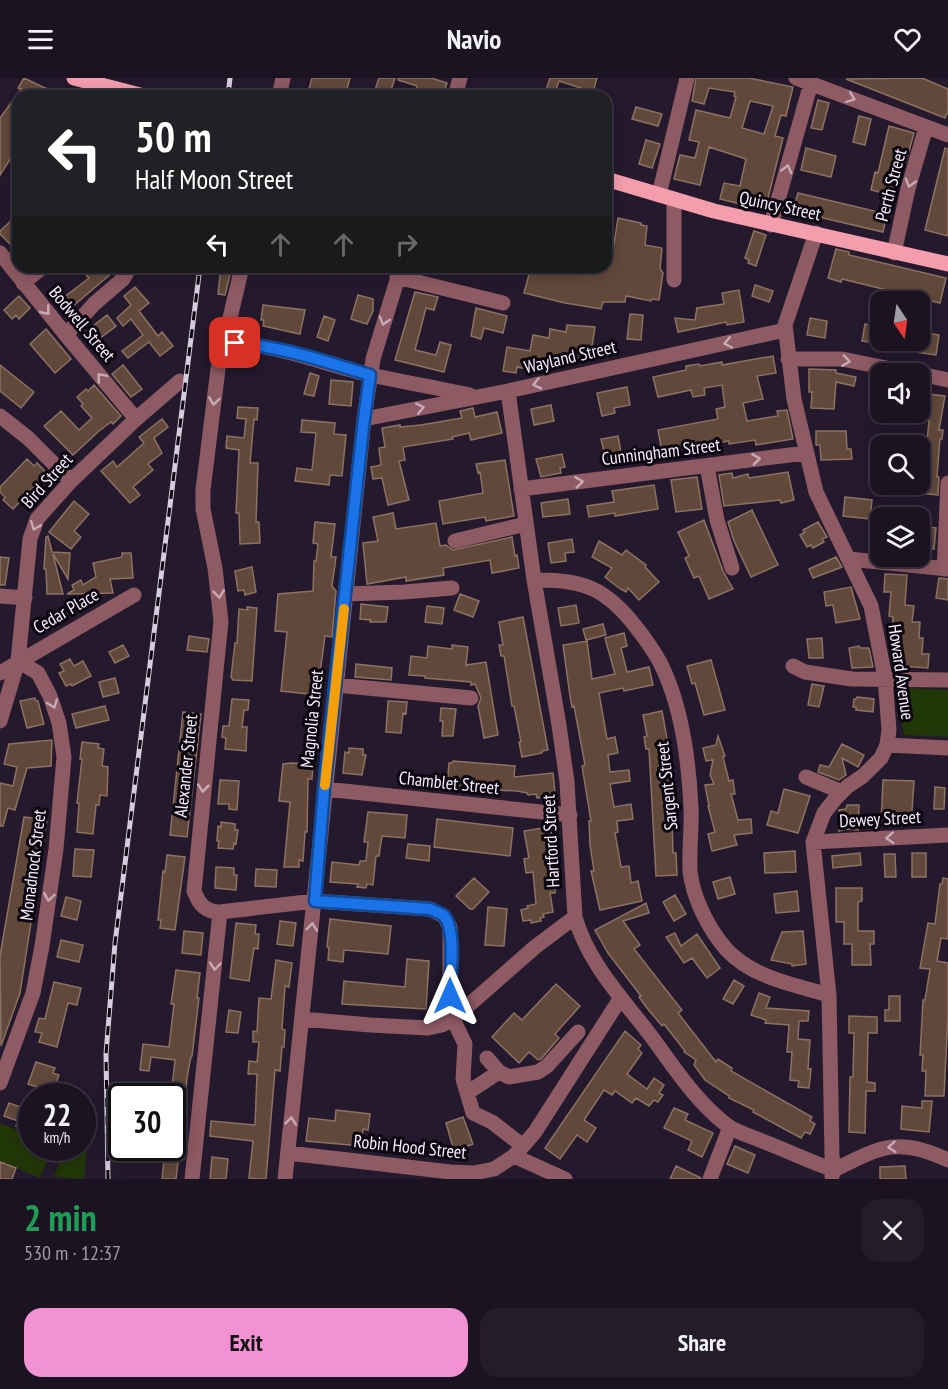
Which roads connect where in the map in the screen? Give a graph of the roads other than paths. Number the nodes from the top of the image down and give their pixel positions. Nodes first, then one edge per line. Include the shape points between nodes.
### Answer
1 (74, 78) edge
2 (687, 78) edge
3 (796, 78) edge
4 (811, 83) junction
5 (109, 90) edge
6 (926, 127) junction
7 (948, 135) edge
8 (612, 181) edge
9 (667, 197) junction
10 (771, 225) junction
11 (816, 234) junction
12 (0, 253) edge
13 (894, 253) junction
14 (948, 264) edge
15 (12, 269) edge
16 (15, 273) edge
17 (36, 273) edge
18 (126, 273) edge
19 (241, 273) edge
20 (399, 273) edge
21 (402, 273) edge
22 (674, 280) dead end
23 (23, 283) junction
24 (503, 303) dead end
25 (785, 330) junction
26 (66, 335) junction
27 (224, 343) junction
28 (788, 359) junction
29 (870, 365) edge
30 (370, 375) junction
31 (930, 376) edge
32 (948, 380) edge
33 (180, 381) dead end
34 (508, 391) junction
35 (477, 397) junction
36 (0, 416) edge
37 (136, 418) junction
38 (364, 419) junction
39 (806, 453) junction
40 (707, 466) junction
41 (71, 481) junction
42 (948, 483) edge
43 (521, 489) junction
44 (526, 524) junction
45 (454, 541) dead end
46 (849, 560) junction
47 (732, 568) dead end
48 (946, 569) edge
49 (534, 580) junction
50 (452, 588) dead end
51 (346, 594) junction
52 (134, 595) dead end
53 (0, 596) edge
54 (25, 598) junction
55 (18, 661) junction
56 (793, 666) dead end
57 (0, 673) edge
58 (885, 678) junction
59 (948, 680) edge
60 (336, 685) junction
61 (471, 698) dead end
62 (0, 721) edge
63 (886, 745) junction
64 (948, 748) edge
65 (806, 777) dead end
66 (324, 789) junction
67 (842, 792) junction
68 (570, 815) junction
69 (948, 835) edge
70 (813, 842) junction
71 (315, 901) junction
72 (220, 912) junction
73 (575, 917) junction
74 (829, 995) junction
75 (620, 999) junction
76 (302, 1019) junction
77 (453, 1019) junction
78 (578, 1032) dead end
79 (487, 1058) dead end
80 (499, 1072) junction
81 (0, 1083) edge
82 (467, 1092) junction
83 (729, 1127) junction
84 (519, 1151) junction
85 (288, 1153) junction
86 (948, 1160) edge
87 (833, 1174) edge
88 (192, 1179) edge
89 (285, 1179) edge
90 (565, 1179) edge
91 (710, 1179) edge

1 - 5 main road
2 - 9 street
3 - 4 street
4 -> 6 street
10 -> 4 street
6 - 7 street
6 -> 13 street, Perth Street
8 - 9 main road, Quincy Street
9 - 10 main road, Quincy Street
9 - 22 street
10 - 11 main road, Quincy Street
11 - 13 main road, Quincy Street
11 - 25 street, Howard Avenue
12 - 15 street, Bodwell Street
13 - 14 main road, Quincy Street
16 - 23 street, Bodwell Street
17 - 23 street
18 - 26 street
19 - 27 street
20 -> 30 street, Magnolia Street
21 - 24 street
23 -> 26 street, Bodwell Street
25 - 28 street, Howard Avenue
25 -> 34 street, Wayland Street
37 -> 26 street, Bodwell Street
27 - 30 street via 291,352
27 -> 72 street, Alexander Street via 203,490 220,621 194,876 198,901 205,909
28 -> 29 street via 842,359
28 - 39 street, Howard Avenue
30 - 35 street
30 - 38 street, Magnolia Street
31 - 32 street
33 - 37 street, Bird Street
34 - 35 street, Wayland Street
34 - 43 street, Hartford Street
38 -> 35 street, Wayland Street
36 - 41 street
37 - 41 street, Bird Street
38 - 51 street, Magnolia Street
40 -> 39 street, Cunningham Street
39 - 46 street, Howard Avenue via 816,492
43 -> 40 street, Cunningham Street
40 - 47 street via 717,520
41 -> 54 street, Bird Street via 37,519 32,531
42 - 48 street
43 - 44 street, Hartford Street
44 - 45 street
44 - 49 street, Hartford Street
46 - 48 street
46 - 58 street, Howard Avenue via 871,606
49 - 68 street, Hartford Street
49 - 74 street, Sargent Street via 576,582 596,590 621,608 665,671 687,762 690,870 702,910 715,934 728,950 755,970
50 - 51 street
51 - 60 street, Magnolia Street
52 - 55 street, Cedar Place
53 - 54 street
54 - 55 street, Bird Street
55 - 57 street
55 - 62 street, Bird Street
55 -> 81 street, Monadnock Street via 38,673 50,696 64,757 56,849 33,993
56 - 58 street via 828,677
58 - 59 street
58 - 63 street, Howard Avenue via 890,730
60 - 61 street
60 - 66 street, Magnolia Street
63 - 64 street
63 - 67 street, Howard Avenue via 874,766
65 - 67 street
66 - 68 street, Chamblet Street
66 - 71 street, Magnolia Street
67 - 70 street, Howard Avenue via 824,813
68 - 73 street, Hartford Street
69 -> 70 street, Dewey Street
70 - 74 street, Howard Avenue
71 - 72 street
76 -> 71 street, Magnolia Street
71 - 77 street via 430,909 444,916 452,939
72 -> 88 street
73 - 75 street, Hartford Street via 587,950
73 - 77 street
74 - 87 street, Howard Avenue
75 - 83 street, Hartford Street via 692,1092
75 - 84 street, Robin Hood Street
76 - 77 street via 428,1028
85 -> 76 street, Magnolia Street
77 - 82 street via 465,1044 463,1079
78 - 80 street via 538,1072 509,1077
79 - 80 street
80 - 82 street
82 - 84 street via 473,1113 492,1122
83 - 87 street, Hartford Street
83 - 91 street
84 - 85 street, Robin Hood Street via 494,1170 474,1173
84 - 90 street
85 - 89 street, Magnolia Street
86 -> 87 street via 918,1148 884,1147 867,1152

